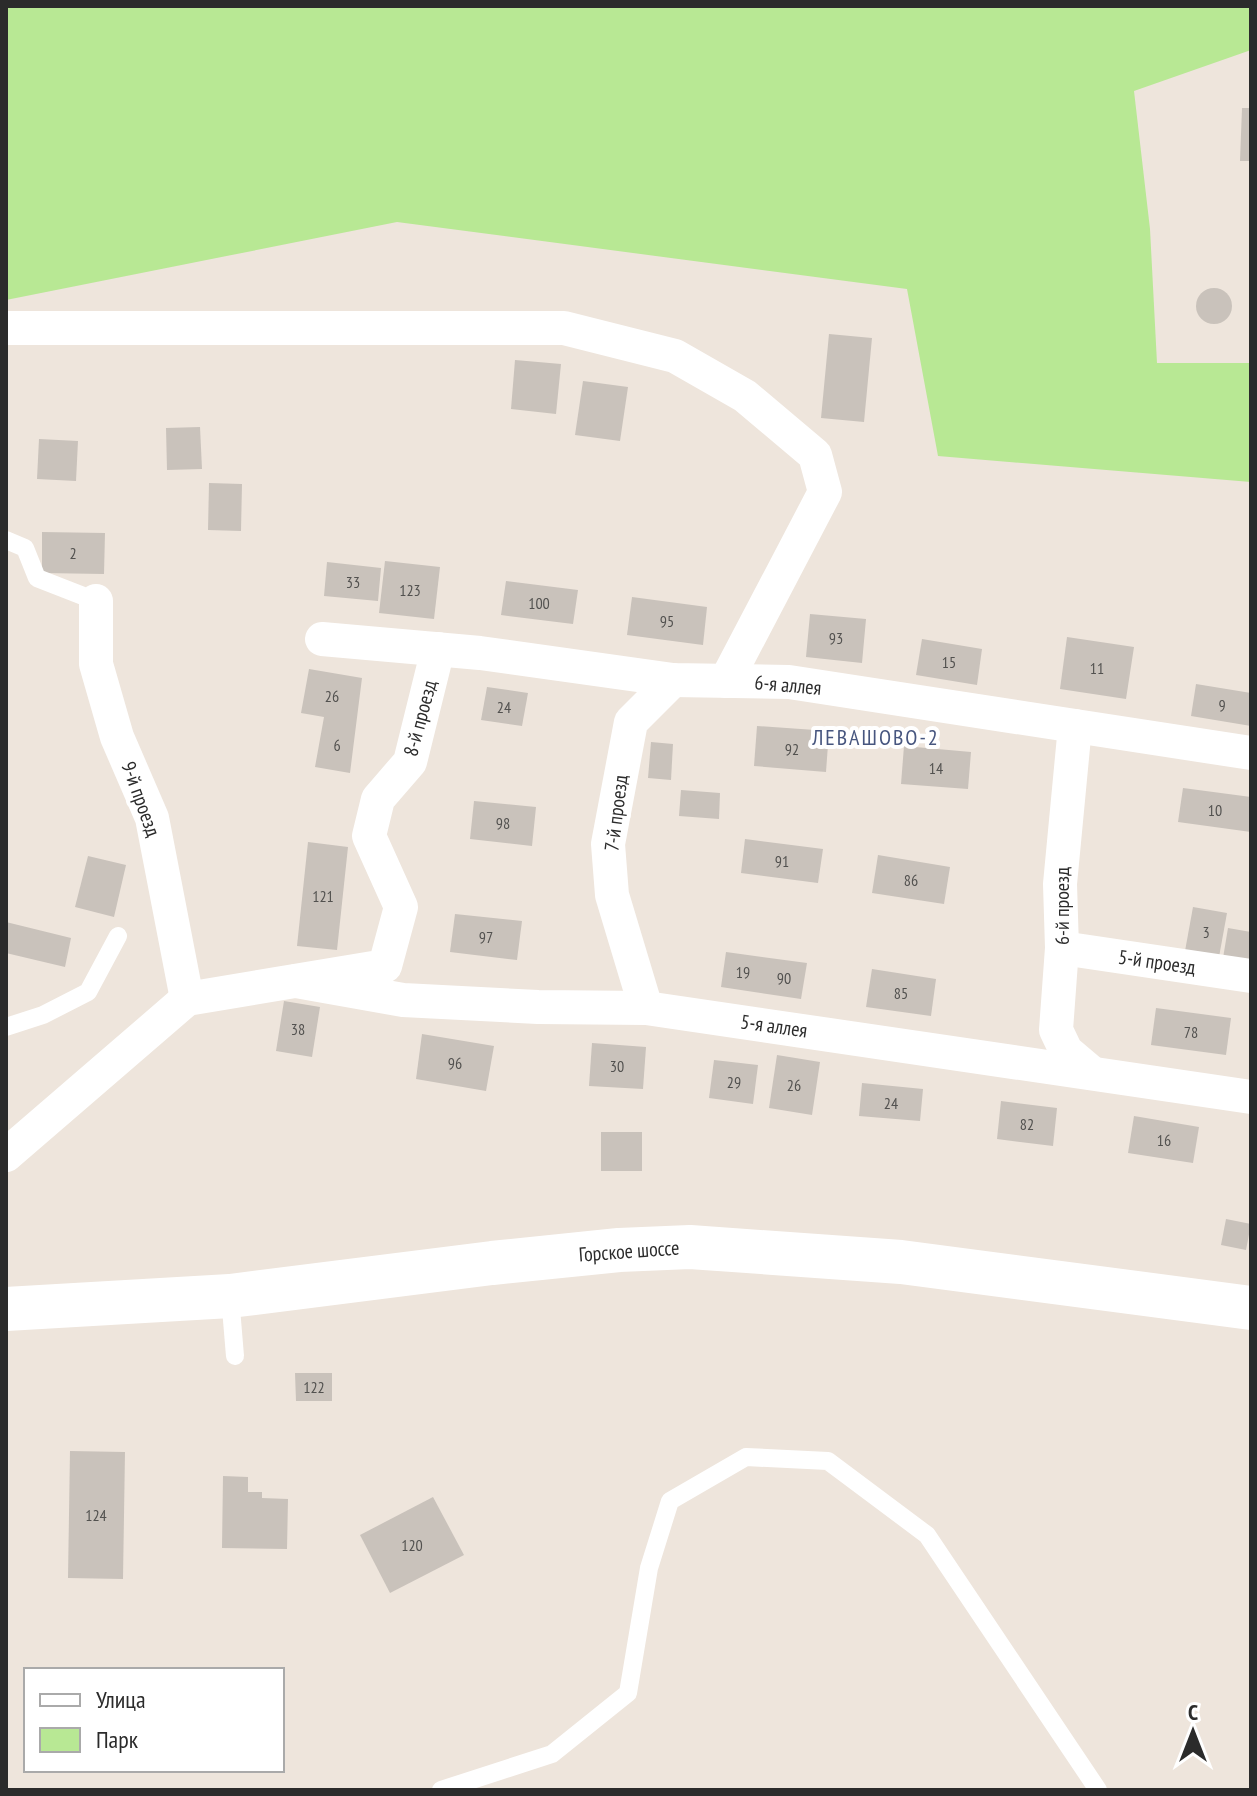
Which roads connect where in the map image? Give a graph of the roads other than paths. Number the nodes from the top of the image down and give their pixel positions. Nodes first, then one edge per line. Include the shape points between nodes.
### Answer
1 (6, 328) edge
2 (6, 540) edge
3 (96, 601) joint
4 (322, 639) dead end
5 (438, 649) junction
6 (673, 680) junction
7 (726, 681) junction
8 (1075, 726) junction
9 (1251, 753) edge
10 (118, 936) dead end
11 (1062, 948) junction
12 (1251, 976) edge
13 (296, 981) junction
14 (187, 999) junction
15 (646, 1008) junction
16 (6, 1027) edge
17 (1092, 1073) junction
18 (1251, 1097) edge
19 (6, 1155) edge
20 (230, 1296) junction
21 (1251, 1308) edge
22 (6, 1309) edge
23 (235, 1356) dead end
24 (441, 1790) edge
25 (1098, 1790) edge

1 - 7 street via 564,328 675,356 745,396 815,455 825,492
2 - 3 lane via 25,548 37,578
3 - 14 street, 9-й проезд via 96,664 117,737 152,818
4 - 5 street, 6-я аллея
5 - 6 street, 6-я аллея
5 - 13 street, 8-й проезд via 410,762 378,799 369,836 401,907 385,966
6 - 7 street, 6-я аллея
6 - 15 street, 7-й проезд via 631,722 608,844 612,895
7 - 8 street, 6-я аллея via 789,682
8 - 9 street, 6-я аллея
8 - 11 street, 6-й проезд via 1060,884
10 - 16 lane via 88,992
11 - 12 street, 5-й проезд
11 - 17 street, 6-й проезд via 1056,1030 1066,1051
13 - 14 street
13 - 15 street, 5-я аллея via 403,1000
14 - 19 street
15 - 17 street, 5-я аллея
17 - 18 street, 5-я аллея
20 - 21 main road, Горское шоссе via 492,1263 690,1247 901,1262
20 - 22 main road, Горское шоссе
20 - 23 lane
24 - 25 lane via 552,1754 628,1693 649,1568 670,1501 746,1457 828,1461 927,1535

